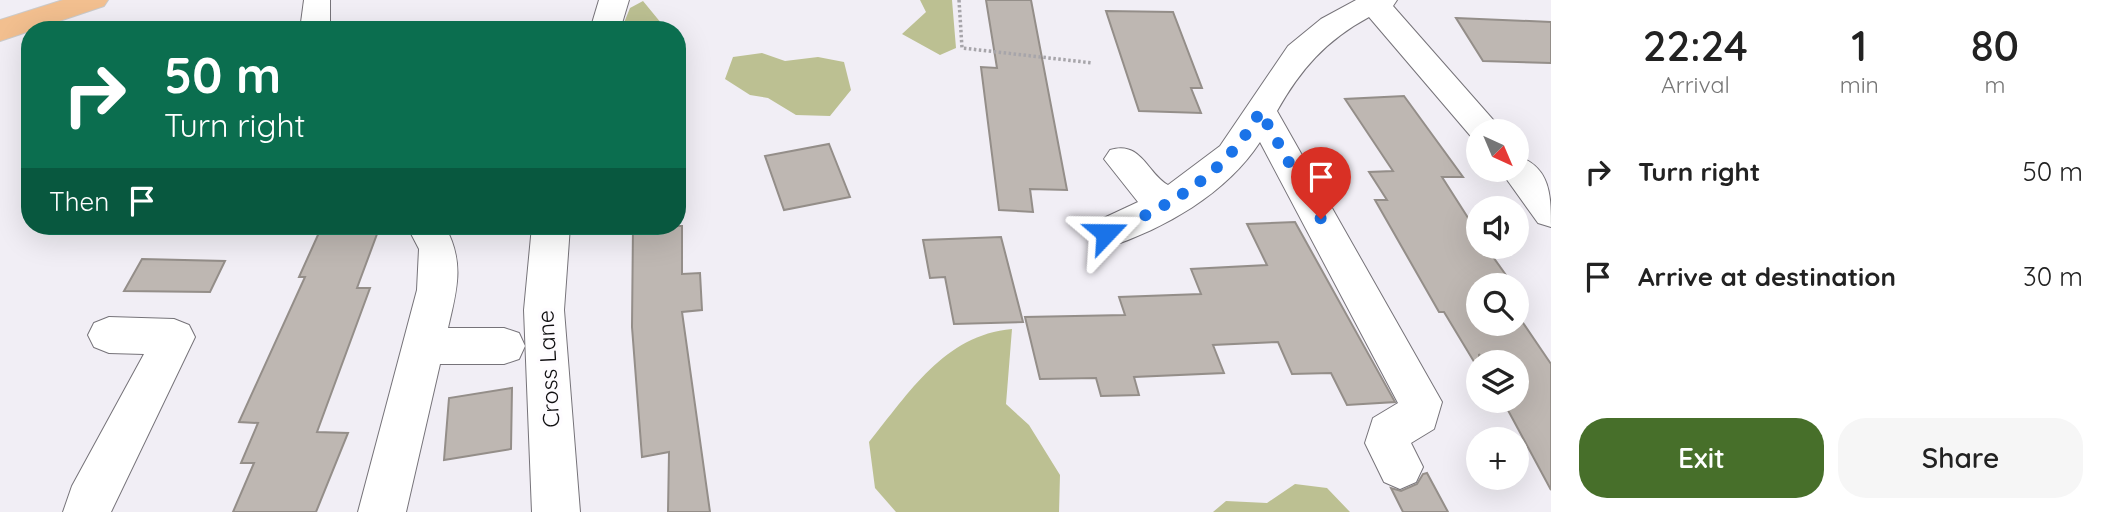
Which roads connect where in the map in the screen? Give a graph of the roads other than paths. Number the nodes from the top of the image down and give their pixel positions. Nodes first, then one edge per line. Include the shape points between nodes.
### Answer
1 (614, 0) edge
2 (87, 1) edge
3 (1377, 2) edge
4 (29, 21) edge
5 (608, 21) edge
6 (21, 24) edge
7 (0, 31) edge
8 (1260, 111) junction
9 (1476, 119) edge
10 (1122, 159) dead end
11 (1527, 182) edge
12 (1163, 206) junction
13 (1551, 213) edge
14 (1106, 233) dead end
15 (431, 235) edge
16 (550, 235) edge
17 (109, 335) dead end
18 (423, 346) junction
19 (504, 346) dead end
20 (1400, 467) dead end
21 (87, 512) edge
22 (382, 512) edge
23 (556, 512) edge

1 - 5 street
2 - 4 main road
3 - 8 street via 1312,41 1290,64
3 - 9 street
6 - 7 main road
8 - 12 street via 1230,157
8 - 20 street via 1419,402 1418,415 1389,433 1387,443
10 - 12 street
11 - 13 street
12 - 14 street
15 - 18 street via 438,249 437,290
16 - 23 street, Cross Lane via 544,310
17 - 21 street via 174,337
18 - 19 street
18 - 22 street

